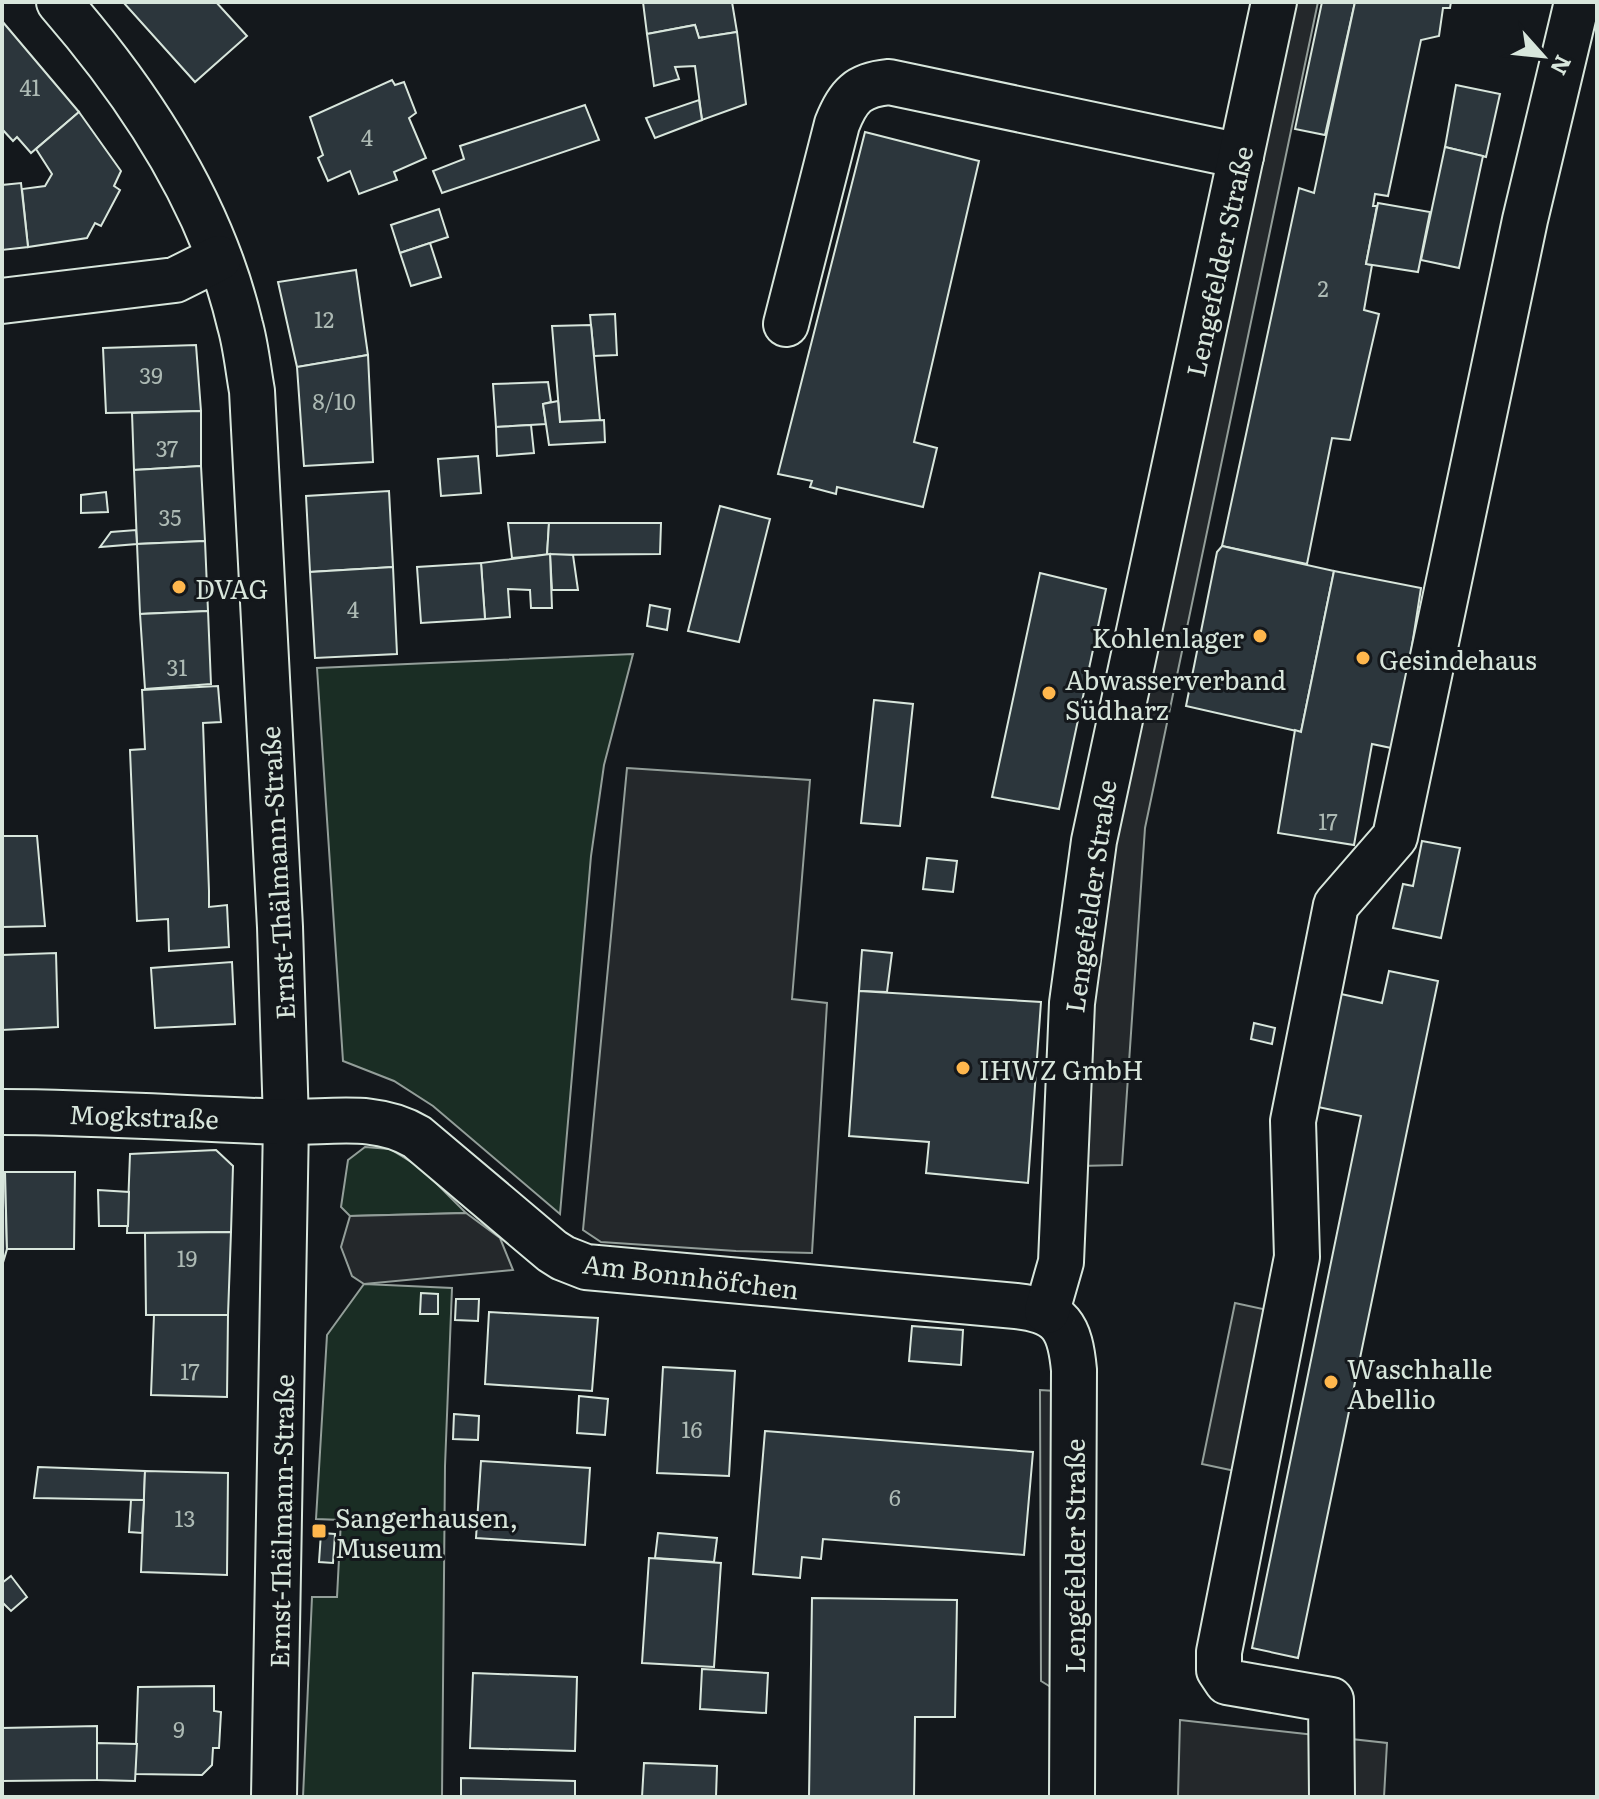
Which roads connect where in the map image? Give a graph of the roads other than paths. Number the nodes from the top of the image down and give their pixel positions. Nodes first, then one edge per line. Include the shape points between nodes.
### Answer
1 (59, 2) edge
2 (1274, 2) edge
3 (1577, 2) edge
4 (1241, 156) junction
5 (219, 258) junction
6 (2, 301) edge
7 (786, 324) dead end
8 (2, 1112) edge
9 (286, 1122) junction
10 (1047, 1311) junction
11 (274, 1797) edge
12 (1072, 1797) edge
13 (1332, 1797) edge

1 - 5 street, Ernst-Thälmann-Straße via 134,99 183,178
2 - 4 street, Lengefelder Straße
3 - 13 street via 1522,235 1395,837 1336,905 1293,1121 1297,1257 1218,1662 1222,1677 1234,1685 1331,1700
4 - 7 street via 889,82 873,84 857,91 837,124
4 - 10 street, Lengefelder Straße via 1094,841 1072,1003 1061,1262
5 - 6 street via 175,280
5 - 9 street, Ernst-Thälmann-Straße via 241,325 252,391
8 - 9 street, Mogkstraße
9 - 10 street, Am Bonnhöfchen via 373,1121 399,1128 552,1251 586,1267
9 - 11 street, Ernst-Thälmann-Straße
10 - 12 street, Lengefelder Straße via 1066,1335 1074,1370

